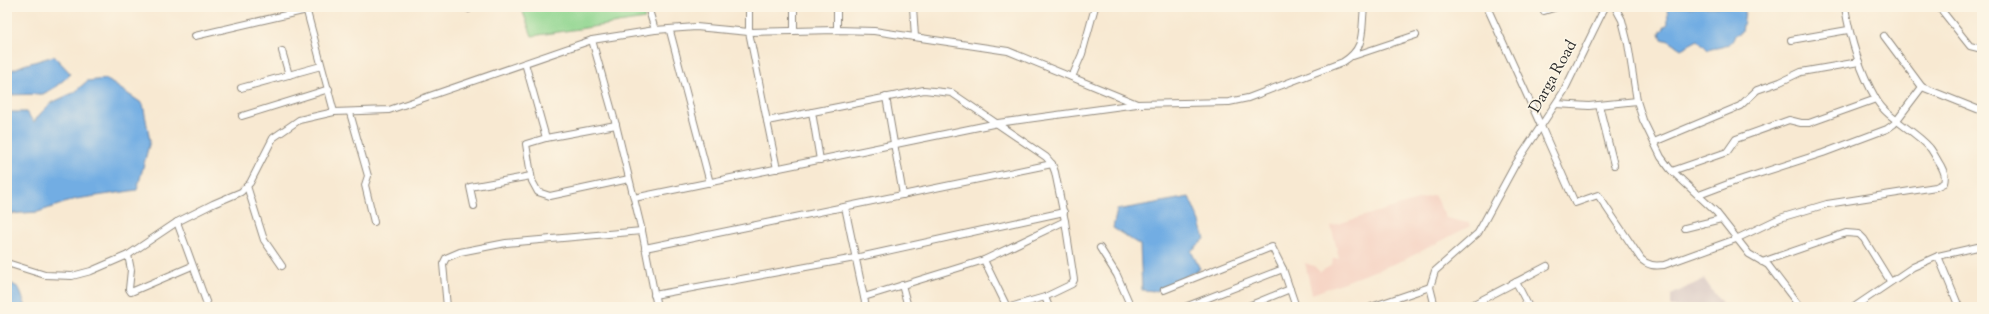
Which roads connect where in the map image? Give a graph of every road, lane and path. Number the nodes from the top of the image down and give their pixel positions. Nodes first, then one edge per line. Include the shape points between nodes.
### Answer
1 (648, 7) edge
2 (749, 7) edge
3 (794, 7) edge
4 (837, 7) edge
5 (913, 7) edge
6 (1095, 7) edge
7 (1364, 7) edge
8 (1487, 7) edge
9 (1557, 7) edge
10 (1595, 7) edge
11 (1615, 7) edge
12 (1845, 7) edge
13 (1939, 7) edge
14 (306, 8) edge
15 (1604, 8) edge
16 (1544, 11) dead end
17 (655, 30) junction
18 (837, 30) junction
19 (1848, 30) junction
20 (670, 31) junction
21 (794, 31) junction
22 (748, 32) junction
23 (1416, 35) dead end
24 (195, 36) dead end
25 (1884, 36) dead end
26 (915, 38) junction
27 (592, 40) junction
28 (1791, 40) dead end
29 (1982, 49) edge
30 (282, 51) dead end
31 (1353, 56) junction
32 (1859, 62) junction
33 (525, 63) junction
34 (321, 66) junction
35 (289, 75) junction
36 (1072, 77) junction
37 (1922, 87) junction
38 (241, 88) dead end
39 (329, 89) junction
40 (886, 97) junction
41 (1876, 99) junction
42 (1637, 101) junction
43 (1138, 104) junction
44 (1556, 104) junction
45 (1599, 105) junction
46 (1982, 111) edge
47 (334, 112) junction
48 (812, 112) junction
49 (350, 113) junction
50 (242, 116) dead end
51 (1897, 120) junction
52 (767, 121) junction
53 (998, 123) junction
54 (616, 125) junction
55 (1541, 126) junction
56 (546, 138) junction
57 (1654, 142) junction
58 (895, 145) junction
59 (820, 160) junction
60 (1052, 164) junction
61 (1614, 165) dead end
62 (777, 169) junction
63 (1672, 171) junction
64 (531, 176) junction
65 (629, 180) junction
66 (710, 183) junction
67 (247, 186) junction
68 (903, 195) junction
69 (1699, 195) junction
70 (634, 198) junction
71 (474, 206) dead end
72 (845, 207) junction
73 (1064, 212) junction
74 (1721, 220) junction
75 (1065, 221) junction
76 (177, 222) junction
77 (374, 222) dead end
78 (1685, 228) dead end
79 (642, 231) junction
80 (1736, 239) junction
81 (1982, 246) edge
82 (645, 248) junction
83 (1100, 248) dead end
84 (128, 255) junction
85 (1938, 256) junction
86 (855, 258) junction
87 (984, 260) junction
88 (1762, 262) junction
89 (7, 263) edge
90 (192, 266) junction
91 (282, 266) dead end
92 (1547, 266) dead end
93 (1283, 269) junction
94 (1890, 281) junction
95 (1516, 282) junction
96 (902, 285) junction
97 (1430, 287) junction
98 (1290, 289) junction
99 (1164, 290) dead end
100 (654, 295) junction
101 (864, 297) junction
102 (1045, 297) junction
103 (208, 307) edge
104 (447, 307) edge
105 (657, 307) edge
106 (866, 307) edge
107 (908, 307) edge
108 (1008, 307) edge
109 (1049, 307) edge
110 (1131, 307) edge
111 (1186, 307) edge
112 (1246, 307) edge
113 (1296, 307) edge
114 (1371, 307) edge
115 (1435, 307) edge
116 (1468, 307) edge
117 (1529, 307) edge
118 (1800, 307) edge
119 (1854, 307) edge
120 (1959, 307) edge

1 - 17 street
2 - 22 street
3 - 21 street
4 - 18 street
5 - 26 street
6 - 36 street via 1082,54
7 - 31 street via 1361,41
8 - 55 street
9 - 16 street
10 - 15 street
11 - 42 street via 1622,20 1628,44
12 - 19 street
13 - 29 street via 1970,46
14 - 24 street
14 - 34 street
15 - 44 street, Darga Road
17 - 20 street
17 - 27 street
18 - 21 street
18 - 26 street
19 - 28 street
19 - 32 street
20 - 22 street via 696,27
20 - 66 street
21 - 22 street
22 - 52 street
23 - 31 street
25 - 37 street
26 - 36 street via 1008,51
27 - 33 street
27 - 54 street
30 - 35 street
31 - 43 street via 1248,98 1229,102
32 - 41 street
32 - 57 street via 1801,72 1757,90 1740,106
33 - 49 street via 389,110
33 - 56 street
34 - 35 street
34 - 39 street
35 - 38 street
36 - 43 street
37 - 46 street
37 - 51 street
39 - 47 street
39 - 50 street
40 - 48 street
40 - 53 street via 924,90 952,93
40 - 58 street
41 - 51 street via 1885,111
41 - 63 street via 1809,123 1789,120 1736,139 1727,152
42 - 45 street
42 - 57 street
43 - 53 street
44 - 45 street
44 - 55 street, Darga Road
45 - 61 street
47 - 49 street
47 - 67 street via 299,120 273,138
48 - 52 street
48 - 59 street
49 - 77 street via 368,176 365,185
51 - 69 street via 1887,129 1823,154
51 - 80 street via 1930,147 1943,170 1946,178 1944,183 1936,187 1827,204 1780,218
52 - 62 street
53 - 58 street
53 - 60 street
54 - 56 street
54 - 65 street
55 - 80 street, Darga Road via 1575,203 1595,195 1600,196 1641,259 1649,265 1664,265
55 - 97 street via 1515,165 1478,233 1435,271
56 - 64 street via 526,144
57 - 63 street via 1660,157
58 - 59 street
58 - 68 street
59 - 62 street
60 - 68 street
60 - 73 street
62 - 66 street
63 - 69 street
64 - 65 street via 538,192 550,196
64 - 71 street via 470,187
65 - 70 street
66 - 70 street
67 - 76 street via 242,192
67 - 91 street via 264,240
68 - 72 street
69 - 74 street
70 - 79 street
72 - 82 street
72 - 86 street
73 - 75 street
73 - 86 street
74 - 78 street
74 - 80 street
75 - 87 street
75 - 102 street via 1074,280 1072,284
76 - 84 street
76 - 90 street
79 - 82 street
79 - 104 street via 506,243 460,252 446,258 443,264
80 - 88 street via 1749,254
81 - 85 street
82 - 100 street
83 - 110 street via 1117,276
84 - 89 street via 72,276 45,275
84 - 90 street via 131,270 130,292
85 - 94 street
85 - 120 street
86 - 100 street
86 - 101 street
87 - 96 street
87 - 108 street
88 - 94 street via 1831,237 1859,234
88 - 118 street via 1768,265
90 - 103 street
92 - 95 street
93 - 98 street
93 - 99 street via 1272,247
93 - 111 street
94 - 119 street
95 - 116 street
95 - 117 street
96 - 101 street
96 - 107 street
97 - 114 street
97 - 115 street
98 - 112 street
98 - 113 street
100 - 105 street
101 - 106 street
102 - 108 street
102 - 109 street

